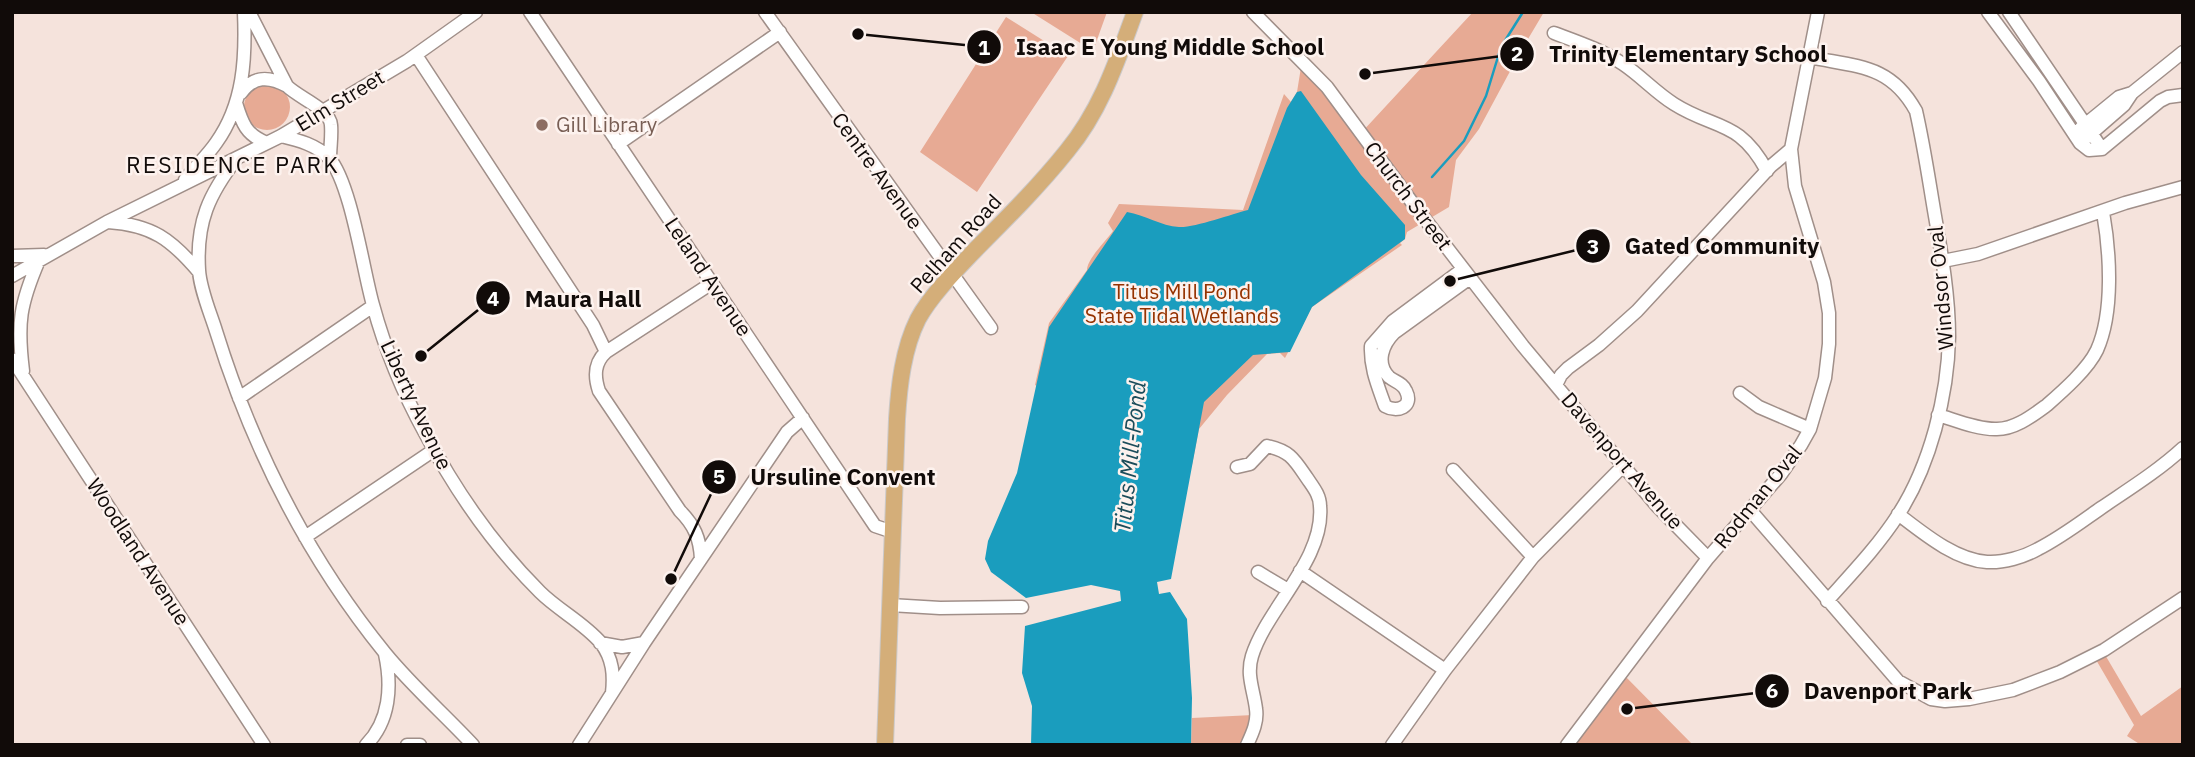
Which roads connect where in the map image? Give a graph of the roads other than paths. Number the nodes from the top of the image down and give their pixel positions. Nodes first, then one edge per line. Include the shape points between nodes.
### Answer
1 (247, 12) edge
2 (476, 12) edge
3 (530, 12) edge
4 (765, 12) edge
5 (1135, 12) edge
6 (1253, 12) edge
7 (1818, 12) edge
8 (1988, 12) edge
9 (2010, 12) edge
10 (780, 32) junction
11 (1554, 33) dead end
12 (2183, 52) edge
13 (415, 55) junction
14 (1809, 57) junction
15 (287, 86) junction
16 (2183, 95) edge
17 (238, 99) junction
18 (324, 111) junction
19 (2088, 129) junction
20 (281, 136) junction
21 (2077, 138) junction
22 (267, 143) junction
23 (618, 144) junction
24 (1791, 149) junction
25 (2102, 149) junction
26 (237, 158) junction
27 (330, 159) junction
28 (1767, 171) junction
29 (182, 184) junction
30 (2183, 187) edge
31 (2103, 212) junction
32 (107, 222) junction
33 (12, 256) edge
34 (45, 257) junction
35 (1942, 261) junction
36 (199, 272) junction
37 (1467, 273) junction
38 (951, 275) junction
39 (12, 276) edge
40 (712, 283) junction
41 (373, 306) junction
42 (991, 328) dead end
43 (606, 352) junction
44 (12, 359) edge
45 (24, 375) junction
46 (1556, 385) junction
47 (1740, 393) dead end
48 (239, 398) junction
49 (1938, 415) junction
50 (803, 418) junction
51 (1810, 429) junction
52 (2183, 448) edge
53 (434, 450) junction
54 (1623, 466) junction
55 (1237, 467) dead end
56 (1453, 470) dead end
57 (1750, 510) junction
58 (1898, 514) junction
59 (692, 523) junction
60 (724, 524) junction
61 (893, 532) junction
62 (305, 537) junction
63 (1533, 557) junction
64 (1708, 558) junction
65 (701, 559) junction
66 (1300, 570) junction
67 (1258, 572) dead end
68 (1288, 590) junction
69 (2183, 598) edge
70 (1827, 601) junction
71 (890, 605) junction
72 (1022, 607) dead end
73 (600, 643) junction
74 (644, 643) junction
75 (385, 653) junction
76 (1445, 670) junction
77 (612, 693) junction
78 (264, 745) edge
79 (366, 745) edge
80 (407, 745) edge
81 (420, 745) edge
82 (473, 745) edge
83 (579, 745) edge
84 (885, 745) edge
85 (1247, 745) edge
86 (1392, 745) edge
87 (1567, 745) edge

1 - 15 street
1 - 17 street
2 - 13 street, Elm Street
3 - 23 street, Leland Avenue
4 - 10 street, Centre Avenue
5 - 38 main road, Pelham Road via 1087,124 1044,179
6 - 37 street, Church Street via 1327,88
7 - 14 street
8 - 21 street
9 - 19 street
10 - 23 street
10 - 38 street, Centre Avenue
11 - 28 street via 1621,63 1676,106 1731,129 1747,142
12 - 19 street via 2132,93 2124,105
13 - 18 street, Elm Street
13 - 43 street via 593,325
14 - 24 street
14 - 35 street, Windsor Oval via 1882,74 1908,96 1921,132
15 - 17 street via 277,80 256,80
15 - 18 street
16 - 25 street via 2160,101
17 - 22 street via 243,127
17 - 29 street via 218,140
18 - 20 street, Elm Street
18 - 27 street, Liberty Avenue via 331,122
19 - 21 street
19 - 25 street
20 - 22 street, Elm Street
20 - 27 street via 312,146
21 - 25 street via 2089,150
22 - 26 street, Elm Street
23 - 40 street, Leland Avenue
24 - 28 street, Davenport Avenue
24 - 51 street, Rodman Oval via 1795,186 1829,313 1825,378
26 - 29 street, Elm Street
26 - 36 street via 205,209
27 - 41 street, Liberty Avenue via 345,190
28 - 46 street, Davenport Avenue via 1637,311 1568,368
29 - 32 street, Elm Street
30 - 31 street
31 - 35 street via 1978,254
31 - 49 street via 2109,245 2104,326 2096,351 2065,390 2008,428 1994,429
32 - 34 street, Elm Street
32 - 36 street via 155,231
33 - 34 street
34 - 39 street, Elm Street
34 - 45 street via 23,300
35 - 49 street, Windsor Oval via 1949,335
36 - 48 street
37 - 37 street via 1393,321 1371,346 1372,370 1385,406 1398,410 1408,401 1403,386 1388,376 1382,365 1385,342
37 - 46 street, Church Street
38 - 42 street, Centre Avenue
38 - 61 main road, Pelham Road via 918,319 905,361 899,395
40 - 43 street
40 - 50 street, Leland Avenue
41 - 48 street
41 - 53 street, Liberty Avenue via 401,382
43 - 59 street via 596,366 599,391
44 - 45 street, Woodland Avenue
45 - 78 street, Woodland Avenue
46 - 54 street, Davenport Avenue
47 - 51 street via 1759,407
48 - 62 street
49 - 58 street, Windsor Oval via 1923,466
50 - 60 street via 787,432
50 - 61 street, Leland Avenue via 876,526
51 - 57 street, Rodman Oval
52 - 58 street via 2068,531 2013,559 1969,559
53 - 62 street
53 - 73 street, Liberty Avenue via 476,517 514,563 541,593
54 - 63 street
54 - 64 street, Davenport Avenue
55 - 66 street via 1250,464 1267,446 1284,450 1317,491 1319,527
56 - 63 street
57 - 64 street, Rodman Oval
57 - 70 street
58 - 70 street, Windsor Oval
59 - 60 street
59 - 65 street
60 - 65 street
61 - 71 main road, Pelham Road
62 - 75 street
63 - 76 street
64 - 87 street
65 - 74 street
66 - 68 street
66 - 76 street
67 - 68 street
68 - 85 street via 1250,663 1256,723
69 - 70 street via 2104,650 2060,672 2013,690 1945,701 1931,699 1898,681
71 - 72 street
71 - 84 main road, Pelham Road
73 - 74 street via 622,647
73 - 77 street, Liberty Avenue via 612,666
74 - 77 street
75 - 79 street via 391,683 388,698 380,726
75 - 82 street
76 - 86 street
77 - 83 street
80 - 81 street

